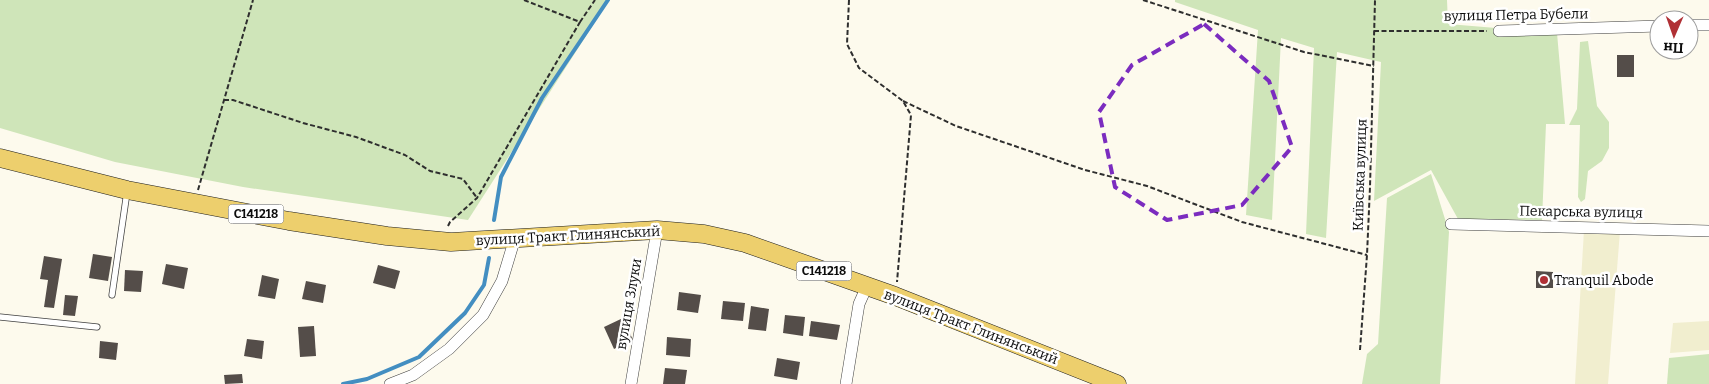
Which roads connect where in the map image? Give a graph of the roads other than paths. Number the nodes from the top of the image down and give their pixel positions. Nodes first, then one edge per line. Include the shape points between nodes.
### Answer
1 (1649, 26) edge
2 (1500, 31) road end
3 (0, 158) edge
4 (127, 190) junction
5 (1451, 224) dead end
6 (657, 230) junction
7 (1709, 231) edge
8 (515, 238) junction
9 (867, 286) junction
10 (112, 295) dead end
11 (0, 317) edge
12 (97, 327) dead end
13 (413, 379) edge
14 (390, 384) edge
15 (631, 384) edge
16 (846, 384) edge
17 (1117, 384) edge

1 - 2 street, вулиця Петра Бубели
3 - 4 main road, вулиця Тракт Глинянський / С141218
4 - 8 main road, вулиця Тракт Глинянський / С141218 via 377,235 451,242
4 - 10 lane
5 - 7 street, Пекарська вулиця
6 - 8 main road, вулиця Тракт Глинянський / С141218
6 - 9 main road, вулиця Тракт Глинянський / С141218 via 704,234 745,243
6 - 15 street, вулиця Злуки
8 - 13 street via 502,281 483,315
9 - 16 street via 859,304
9 - 17 main road, вулиця Тракт Глинянський / С141218
11 - 12 lane
13 - 14 street

